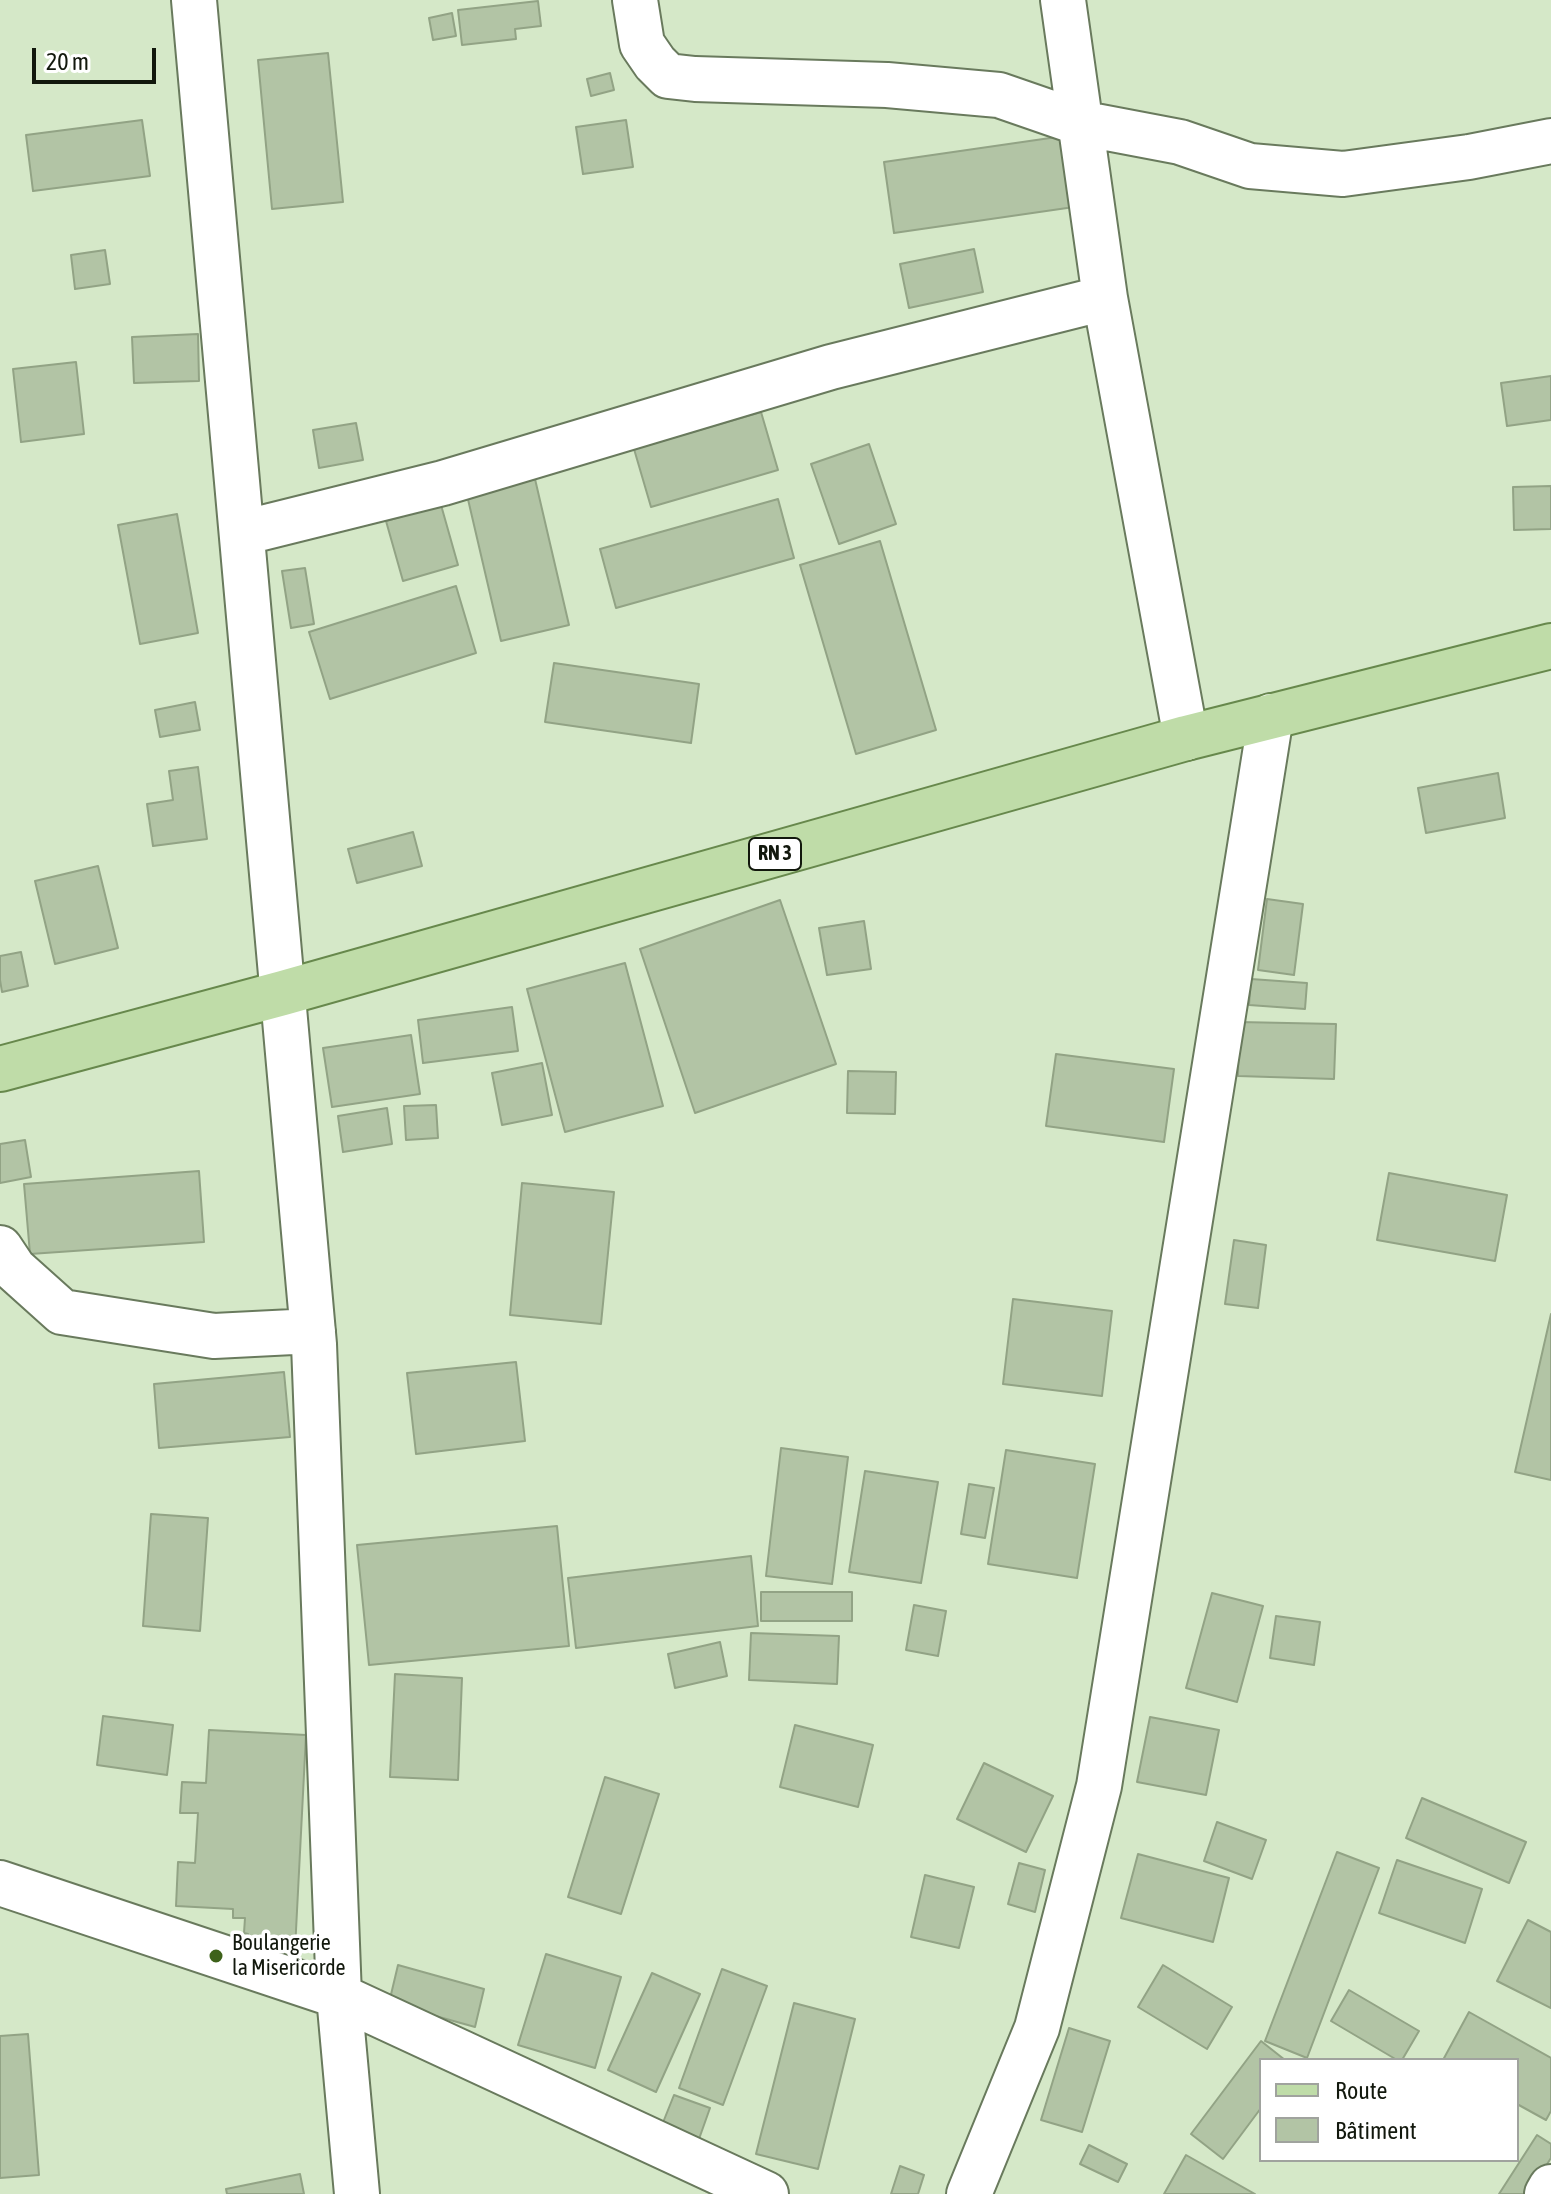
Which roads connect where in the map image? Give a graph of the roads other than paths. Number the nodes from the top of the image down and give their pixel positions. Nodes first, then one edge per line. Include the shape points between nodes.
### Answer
1 (194, 0) edge
2 (635, 0) edge
3 (1063, 0) edge
4 (1080, 123) junction
5 (1551, 141) edge
6 (1105, 298) junction
7 (242, 533) junction
8 (1551, 646) edge
9 (1551, 652) edge
10 (1271, 716) junction
11 (1186, 738) junction
12 (283, 993) junction
13 (0, 1069) edge
14 (0, 1248) edge
15 (313, 1331) junction
16 (0, 1883) edge
17 (339, 1996) junction
18 (1551, 2187) edge
19 (357, 2194) edge
20 (766, 2194) edge
21 (969, 2194) edge
22 (1547, 2194) edge

1 - 7 street
2 - 4 street via 642,44 668,76 999,95
3 - 4 street
4 - 5 street via 1180,142 1250,166 1343,174
4 - 6 street
6 - 7 street via 831,367 443,483
6 - 11 street
7 - 12 street
8 - 9 street
8 - 10 main road, RN 3
10 - 11 main road, RN 3
10 - 21 street via 1099,1786 1037,2028
11 - 12 main road, RN 3
12 - 13 main road, RN 3
12 - 15 street
14 - 15 street via 14,1269 62,1312 214,1336
15 - 17 street
16 - 17 street
17 - 19 street
17 - 20 street
18 - 22 street

